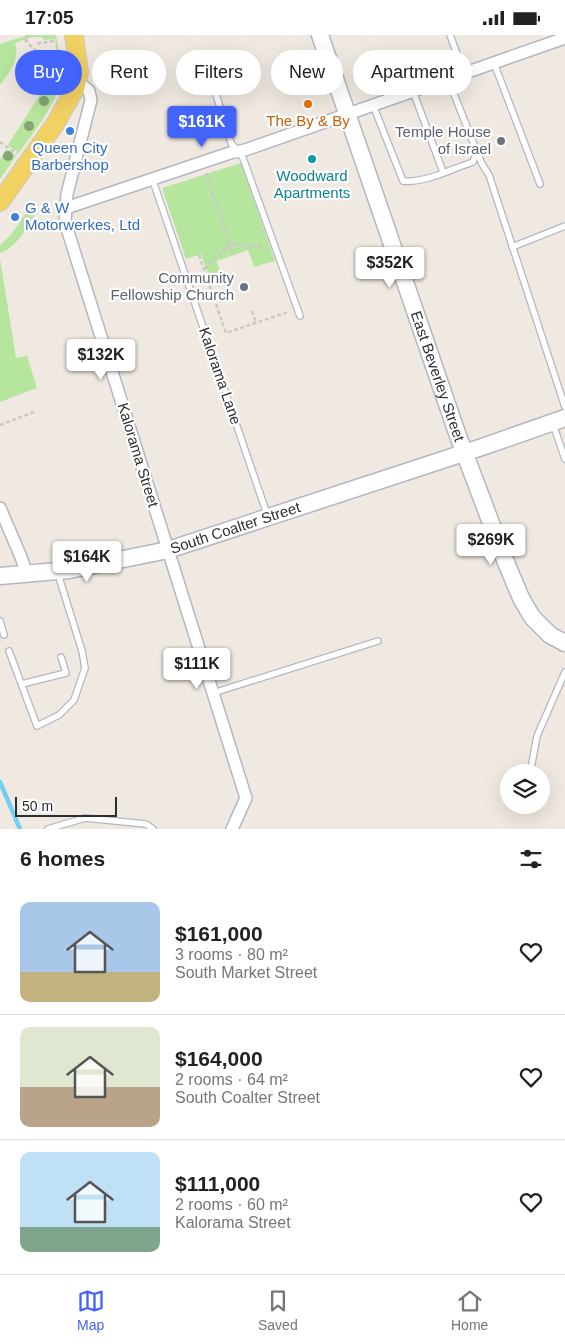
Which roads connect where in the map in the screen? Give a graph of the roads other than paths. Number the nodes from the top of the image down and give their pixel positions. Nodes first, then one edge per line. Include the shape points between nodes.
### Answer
1 (74, 35) edge
2 (320, 35) edge
3 (450, 35) edge
4 (565, 38) edge
5 (76, 50) edge
6 (456, 50) edge
7 (494, 63) junction
8 (472, 70) edge
9 (82, 85) edge
10 (72, 95) edge
11 (216, 95) edge
12 (402, 95) edge
13 (414, 95) edge
14 (454, 95) edge
15 (374, 105) junction
16 (347, 114) junction
17 (475, 147) junction
18 (238, 151) junction
19 (443, 172) junction
20 (152, 178) junction
21 (540, 184) dead end
22 (0, 202) edge
23 (66, 208) junction
24 (565, 226) edge
25 (512, 247) junction
26 (300, 316) dead end
27 (565, 407) edge
28 (559, 421) edge
29 (465, 453) junction
30 (565, 459) edge
31 (0, 508) edge
32 (268, 517) junction
33 (168, 550) junction
34 (57, 572) junction
35 (27, 575) junction
36 (0, 576) edge
37 (0, 621) edge
38 (4, 635) dead end
39 (378, 641) dead end
40 (565, 643) edge
41 (9, 651) dead end
42 (61, 657) dead end
43 (565, 672) edge
44 (22, 684) junction
45 (212, 694) junction
46 (532, 763) dead end
47 (48, 829) edge
48 (153, 829) edge
49 (232, 829) edge

1 - 5 main road
2 - 16 main road, East Beverley Street
3 - 6 lane
4 - 7 street
7 - 8 street
7 - 21 lane
9 - 23 street, Kalorama Street via 89,91 91,101
10 - 22 main road via 56,124
11 - 18 lane via 231,143
12 - 15 street
13 - 19 lane
14 - 17 lane
15 - 16 street
15 - 19 lane via 403,181 414,182
16 - 18 street
16 - 29 main road, East Beverley Street
17 - 19 lane via 472,162
17 - 25 lane via 489,175
18 - 20 street
18 - 26 lane
20 - 23 street
20 - 32 lane, Kalorama Lane
23 - 33 street, Kalorama Street via 65,222
24 - 25 lane
25 - 27 lane
28 - 29 main road, South Coalter Street
28 - 30 lane
29 - 32 main road, South Coalter Street
29 - 40 main road, East Beverley Street via 521,598 539,625
31 - 35 street
32 - 33 main road, South Coalter Street
33 - 34 main road, South Coalter Street
33 - 45 street, Kalorama Street
34 - 35 main road, South Coalter Street
34 - 44 lane via 85,668 74,700 59,715 37,726
35 - 36 main road, South Coalter Street
37 - 38 lane
39 - 45 lane
41 - 44 lane
42 - 44 lane via 66,673
43 - 46 lane via 537,736
45 - 49 street, Kalorama Street via 246,798
47 - 48 lane via 85,818 146,824

